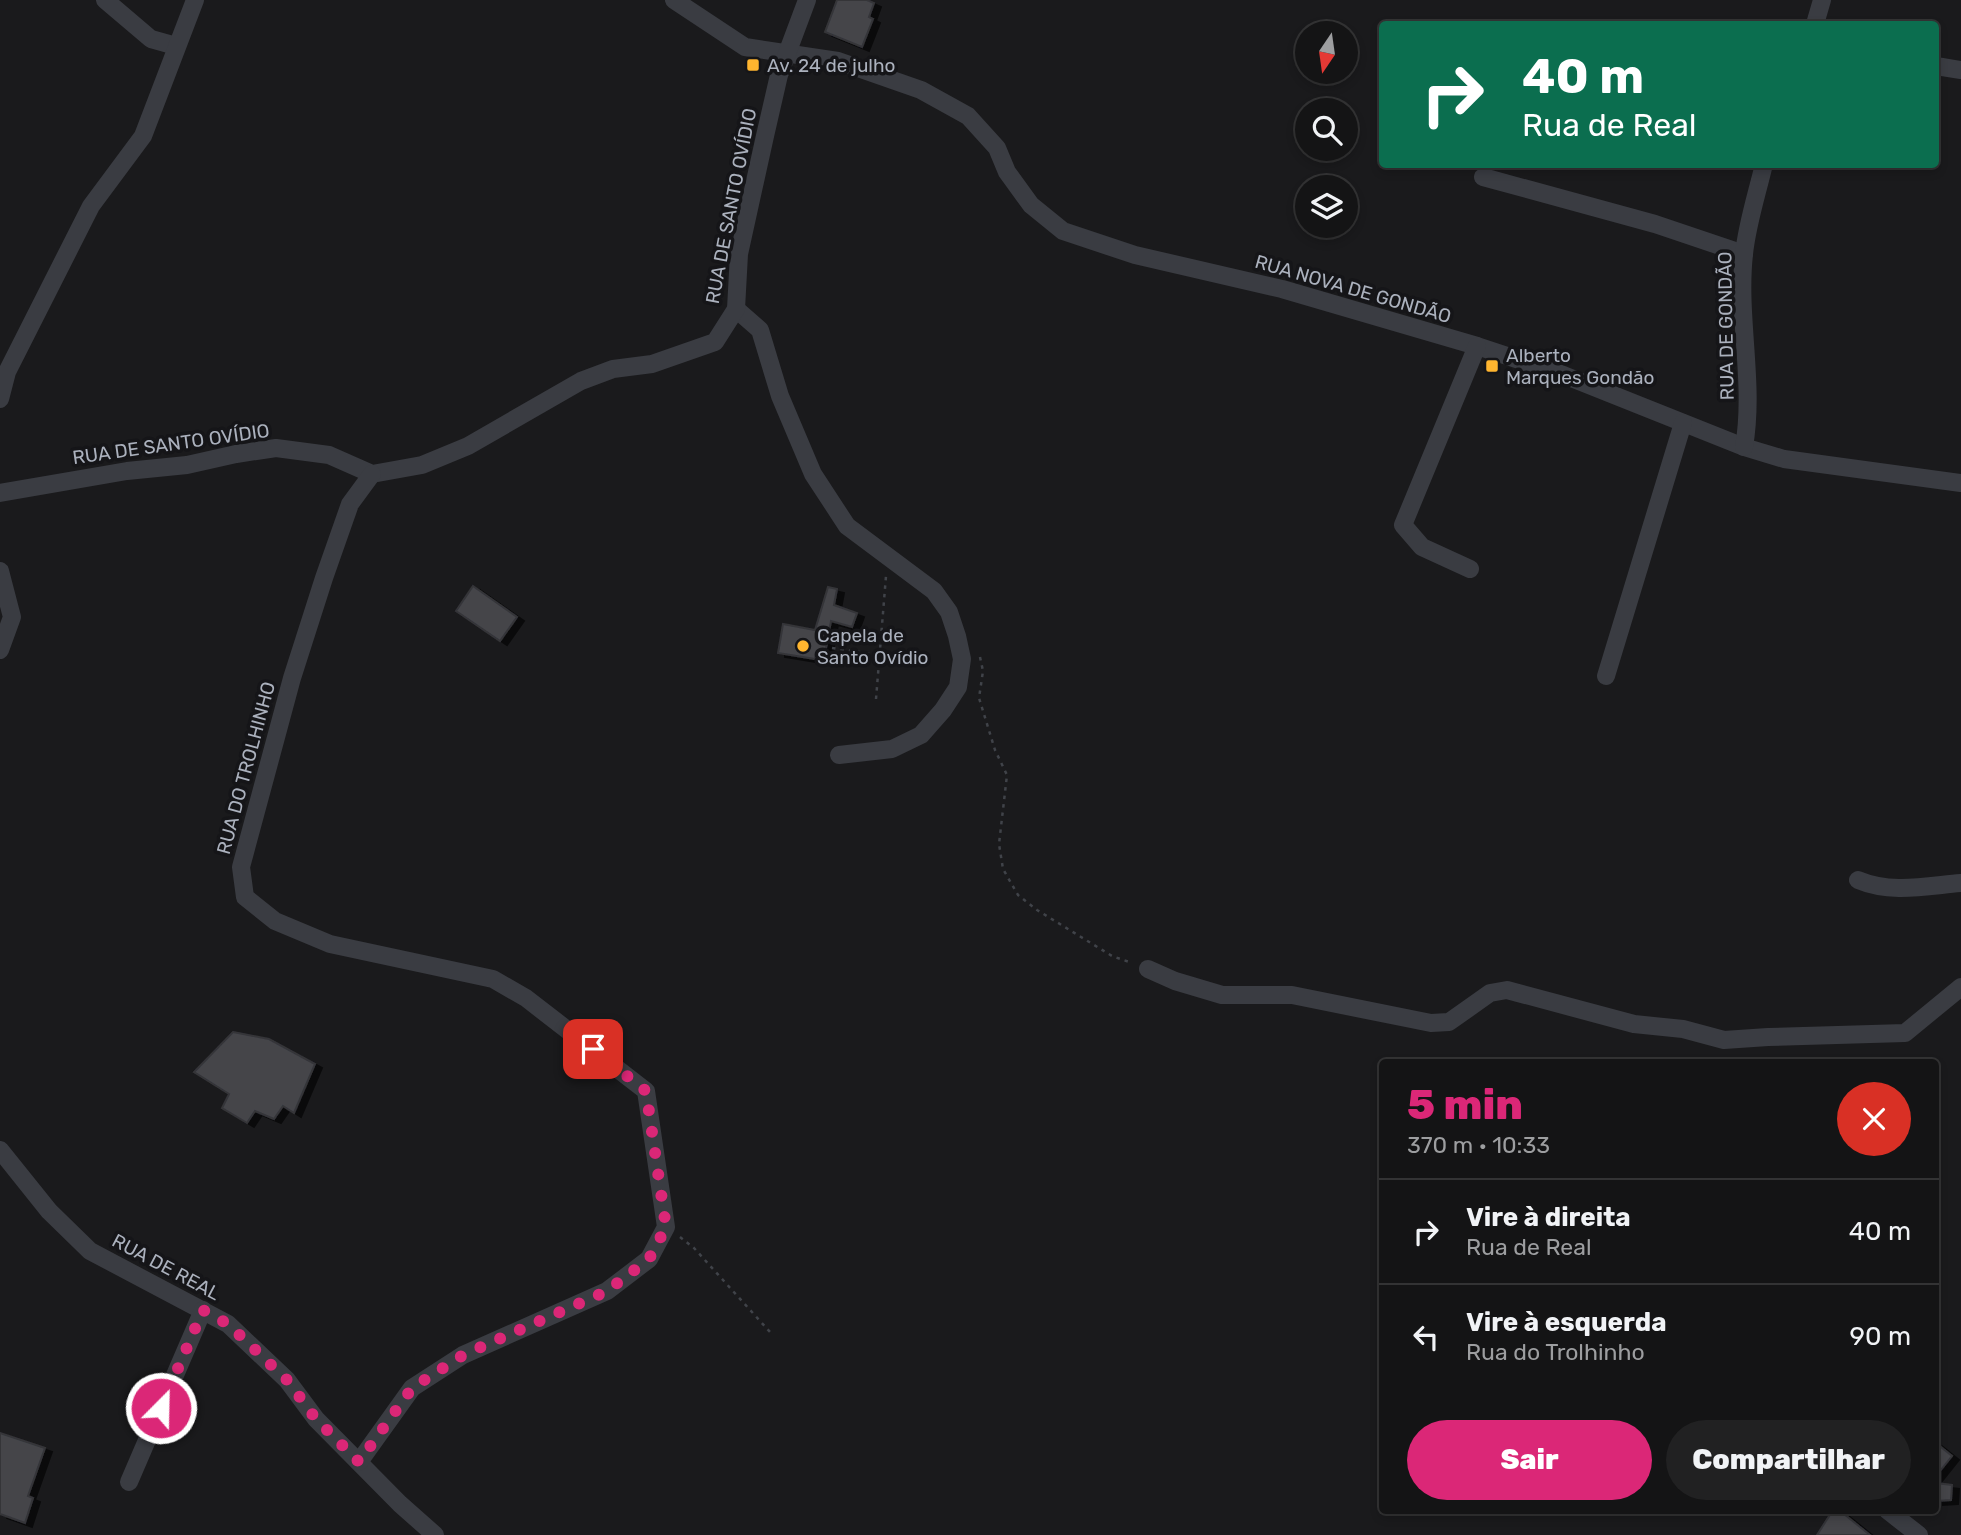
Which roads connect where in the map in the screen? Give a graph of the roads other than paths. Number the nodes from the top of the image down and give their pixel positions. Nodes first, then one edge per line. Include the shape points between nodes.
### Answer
1 (105, 0) edge
2 (195, 0) edge
3 (674, 0) edge
4 (807, 0) edge
5 (1822, 0) edge
6 (1816, 21) edge
7 (176, 46) junction
8 (786, 52) junction
9 (1939, 66) edge
10 (1961, 70) edge
11 (1763, 168) edge
12 (1483, 177) dead end
13 (1744, 254) junction
14 (736, 309) junction
15 (1477, 346) junction
16 (0, 399) edge
17 (1683, 423) junction
18 (1744, 447) junction
19 (372, 474) junction
20 (1961, 483) edge
21 (0, 493) edge
22 (1470, 569) dead end
23 (0, 571) edge
24 (0, 650) edge
25 (1606, 676) dead end
26 (838, 755) dead end
27 (1858, 880) dead end
28 (1961, 883) edge
29 (1148, 969) road end
30 (1961, 987) edge
31 (0, 1150) edge
32 (203, 1310) junction
33 (359, 1462) junction
34 (129, 1482) dead end
35 (1892, 1514) edge
36 (435, 1535) edge
37 (1919, 1535) edge

1 - 7 street via 151,39
2 - 7 street
3 - 8 street, RUA NOVA DE GONDÃO via 745,47
4 - 8 street, RUA DE SANTO OVÍDIO
5 - 6 street
7 - 16 street via 143,136 91,206 6,372
8 - 14 street, RUA DE SANTO OVÍDIO via 739,254
8 - 15 street, RUA NOVA DE GONDÃO via 838,61 921,90 968,117 997,148 1007,172 1031,205 1063,231 1135,255 1282,289
9 - 10 street
11 - 13 street, RUA DE GONDÃO
12 - 13 street via 1655,223
13 - 18 street, RUA DE GONDÃO via 1748,373
14 - 19 street, RUA DE SANTO OVÍDIO via 715,342 652,364 613,369 581,381 468,446 422,465
14 - 26 street via 760,330 780,396 813,474 847,526 934,591 949,612 957,636 962,659 958,687 921,735 892,749
15 - 17 street, RUA NOVA DE GONDÃO via 1561,373
15 - 22 street via 1403,525 1422,547
17 - 18 street, RUA NOVA DE GONDÃO
17 - 25 street
18 - 20 street, RUA NOVA DE GONDÃO via 1784,459
19 - 21 street, RUA DE SANTO OVÍDIO via 329,455 276,449
19 - 33 street, RUA DO TROLHINHO via 349,504 292,678 241,867 245,897 275,921 330,944 493,979 593,1049 646,1091 666,1227 649,1259 607,1291 463,1355 412,1388
23 - 24 street via 12,617
27 - 28 street via 1896,888
29 - 30 street via 1222,995 1292,995 1431,1023 1449,1022 1490,993 1507,990 1634,1024 1724,1040 1905,1033
31 - 32 street, RUA DE REAL via 49,1211 90,1251
32 - 33 street, RUA DE REAL via 228,1324 287,1380 316,1419
32 - 34 street
33 - 36 street, RUA DE REAL
35 - 37 street

